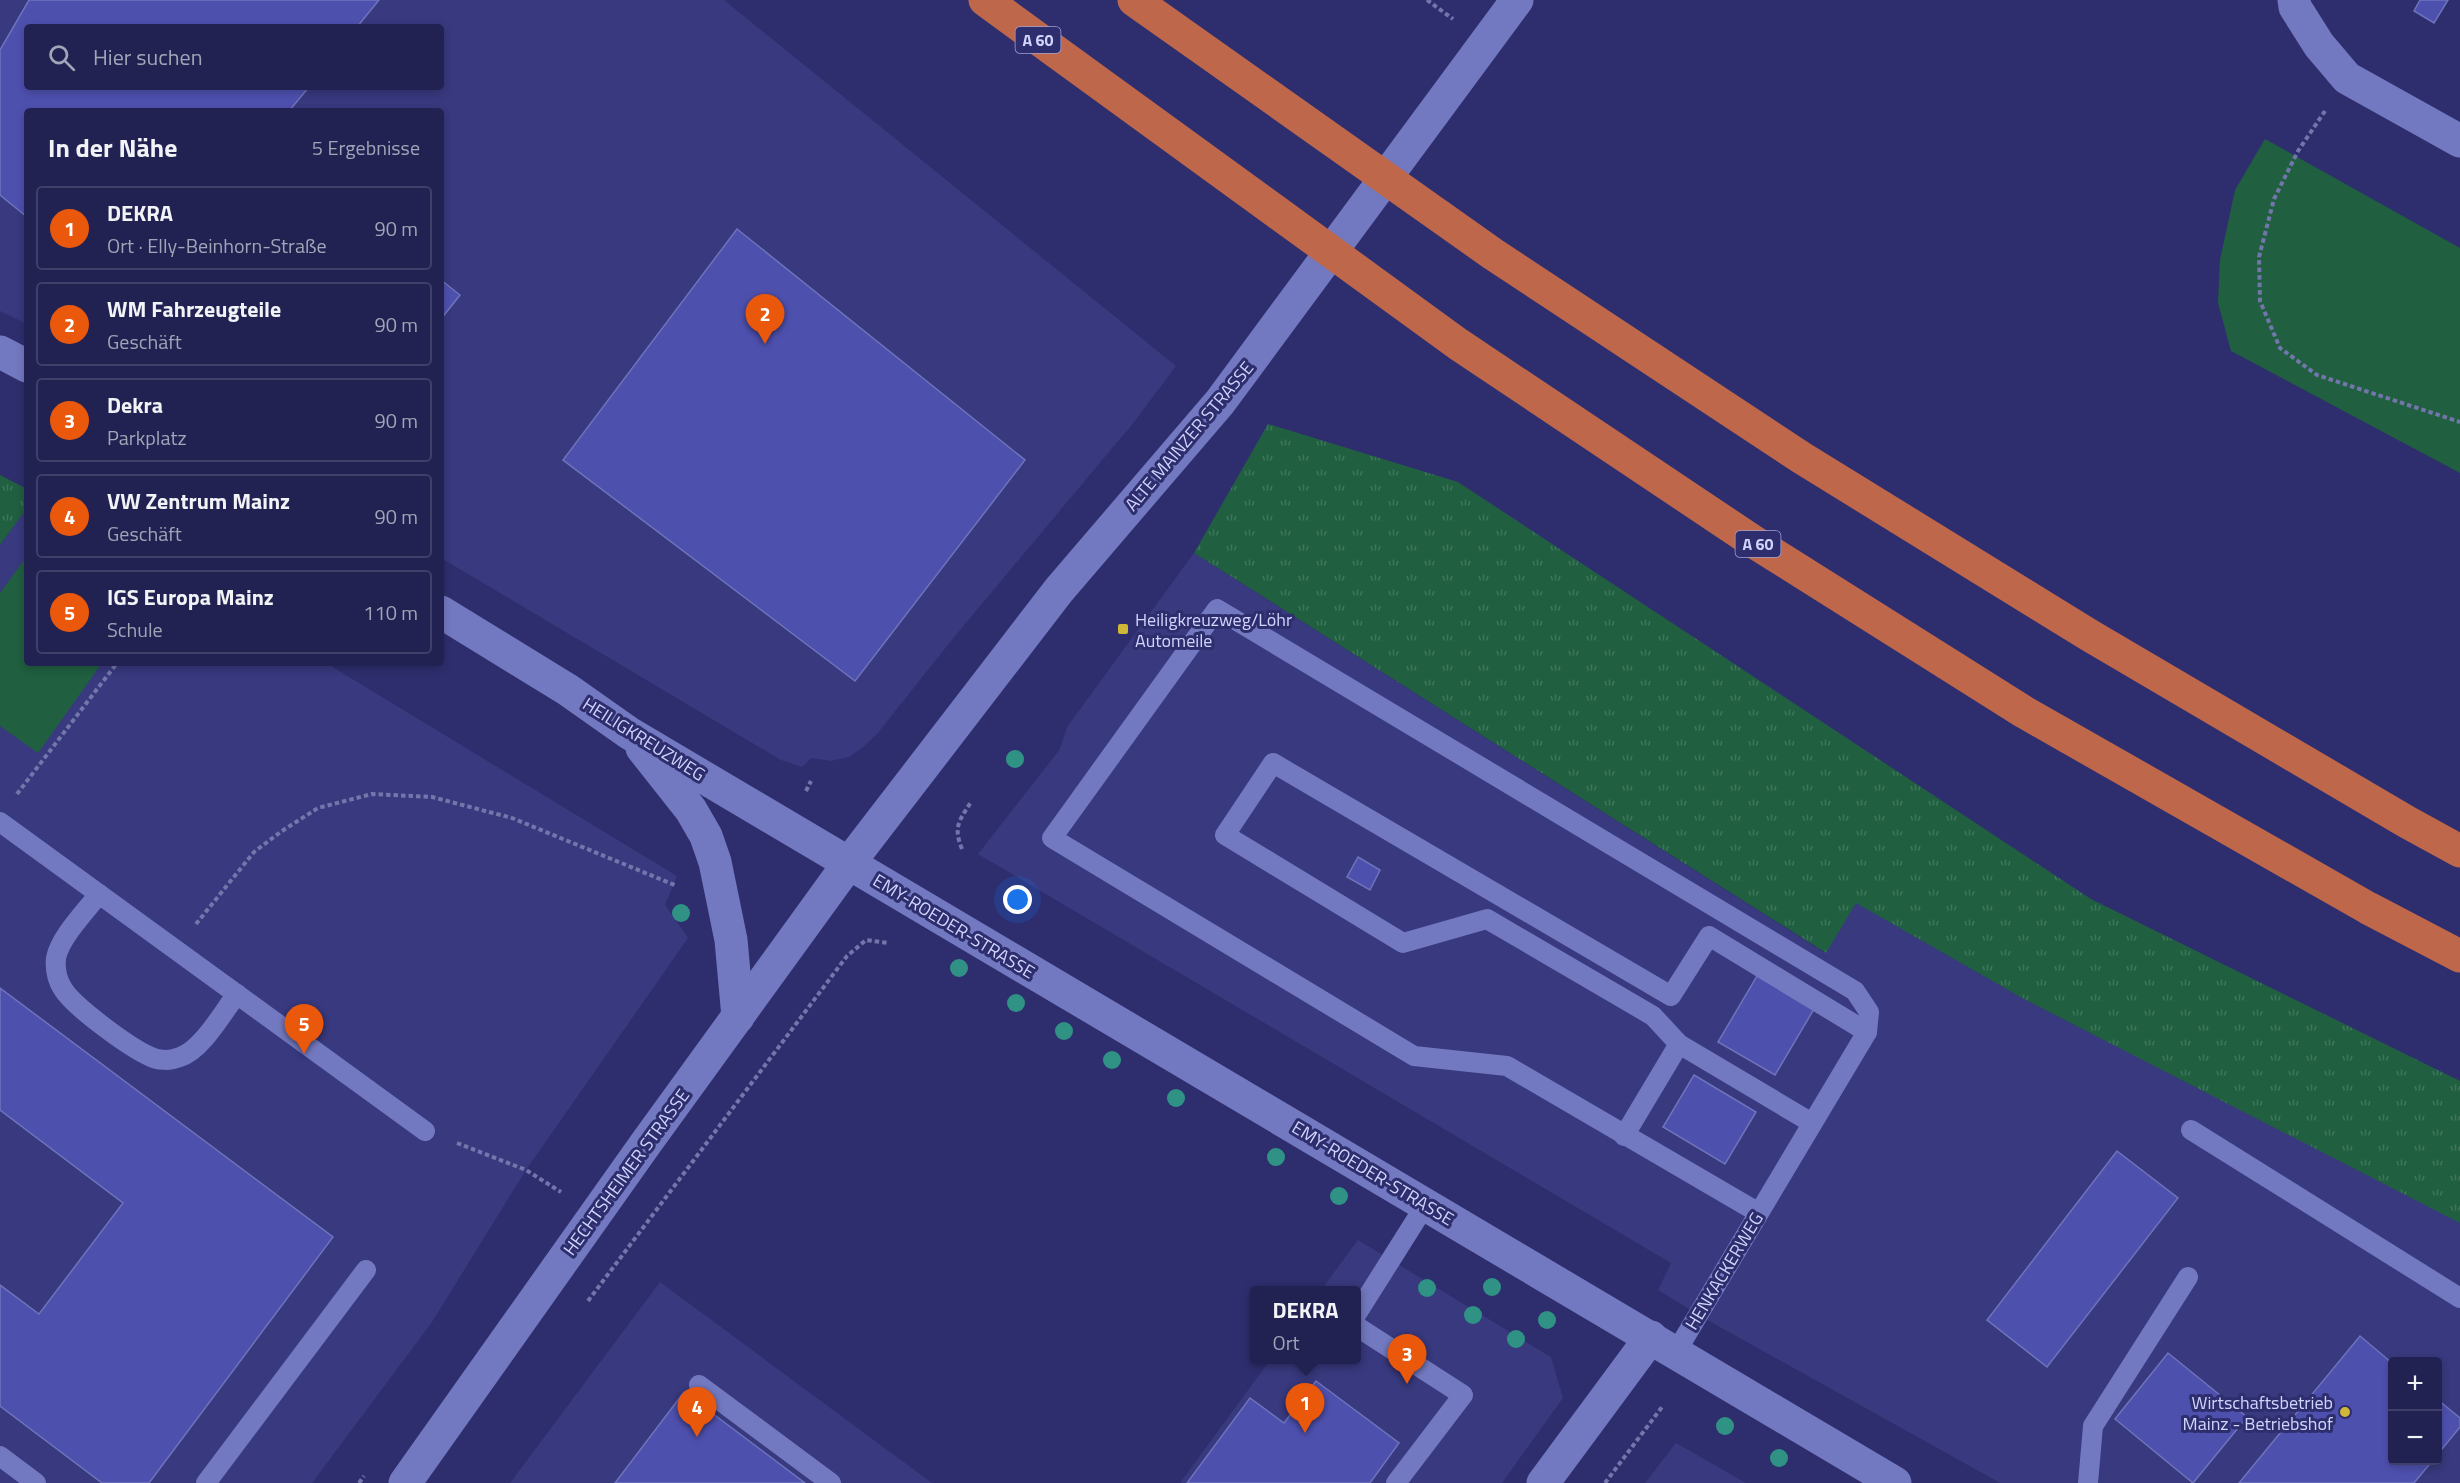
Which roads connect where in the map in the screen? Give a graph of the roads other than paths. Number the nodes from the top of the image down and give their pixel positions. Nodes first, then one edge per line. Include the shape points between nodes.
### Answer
1 (985, 0) edge
2 (1134, 0) edge
3 (1517, 0) edge
4 (2294, 0) edge
5 (2460, 141) edge
6 (0, 352) edge
7 (24, 364) edge
8 (444, 614) edge
9 (629, 733) junction
10 (0, 822) edge
11 (2460, 851) edge
12 (849, 863) junction
13 (99, 894) junction
14 (2460, 956) edge
15 (237, 993) junction
16 (738, 1017) junction
17 (1867, 1032) junction
18 (1680, 1044) junction
19 (1812, 1123) junction
20 (2191, 1130) dead end
21 (425, 1131) dead end
22 (1624, 1136) junction
23 (1426, 1204) junction
24 (1759, 1213) junction
25 (366, 1270) dead end
26 (2188, 1277) dead end
27 (2460, 1298) edge
28 (1361, 1307) edge
29 (1361, 1329) edge
30 (1664, 1344) junction
31 (699, 1385) dead end
32 (0, 1456) edge
33 (1548, 1481) edge
34 (36, 1483) edge
35 (206, 1483) edge
36 (405, 1483) edge
37 (831, 1483) edge
38 (1396, 1483) edge
39 (1896, 1483) edge
40 (2088, 1483) edge

1 - 14 highway, A 60 via 1458,344 1754,542 2024,712 2368,908
2 - 11 highway via 1493,254 1802,458 2089,634
3 - 12 street, ALTE MAINZER STRASSE via 1220,402 1059,590
4 - 5 street via 2319,45 2347,78
6 - 7 street
8 - 9 street, HEILIGKREUZWEG via 568,690
9 - 12 street, HEILIGKREUZWEG
9 - 16 street via 691,810 716,862 731,940
10 - 13 lane
12 - 16 street, HECHTSHEIMER STRASSE
12 - 23 street, EMY-ROEDER-STRASSE
13 - 15 lane
13 - 15 lane via 62,942 56,974 74,1002 128,1043 150,1057 182,1057 195,1049
15 - 21 lane
16 - 36 street, HECHTSHEIMER STRASSE
17 - 18 lane via 1709,936 1671,996 1273,763 1225,835 1403,943 1487,919 1653,1016
17 - 19 lane, HENKACKERWEG
17 - 22 lane via 1869,1012 1854,991 1217,609 1052,838 1414,1056 1507,1066
18 - 19 lane
18 - 22 lane
19 - 24 lane, HENKACKERWEG
20 - 27 lane
22 - 24 lane
23 - 28 lane
23 - 30 street, EMY-ROEDER-STRASSE
24 - 30 lane, HENKACKERWEG
25 - 35 lane
26 - 40 lane via 2093,1426
29 - 38 lane via 1463,1395
30 - 33 street
30 - 39 street, EMY-ROEDER-STRASSE
31 - 37 lane
32 - 34 lane

